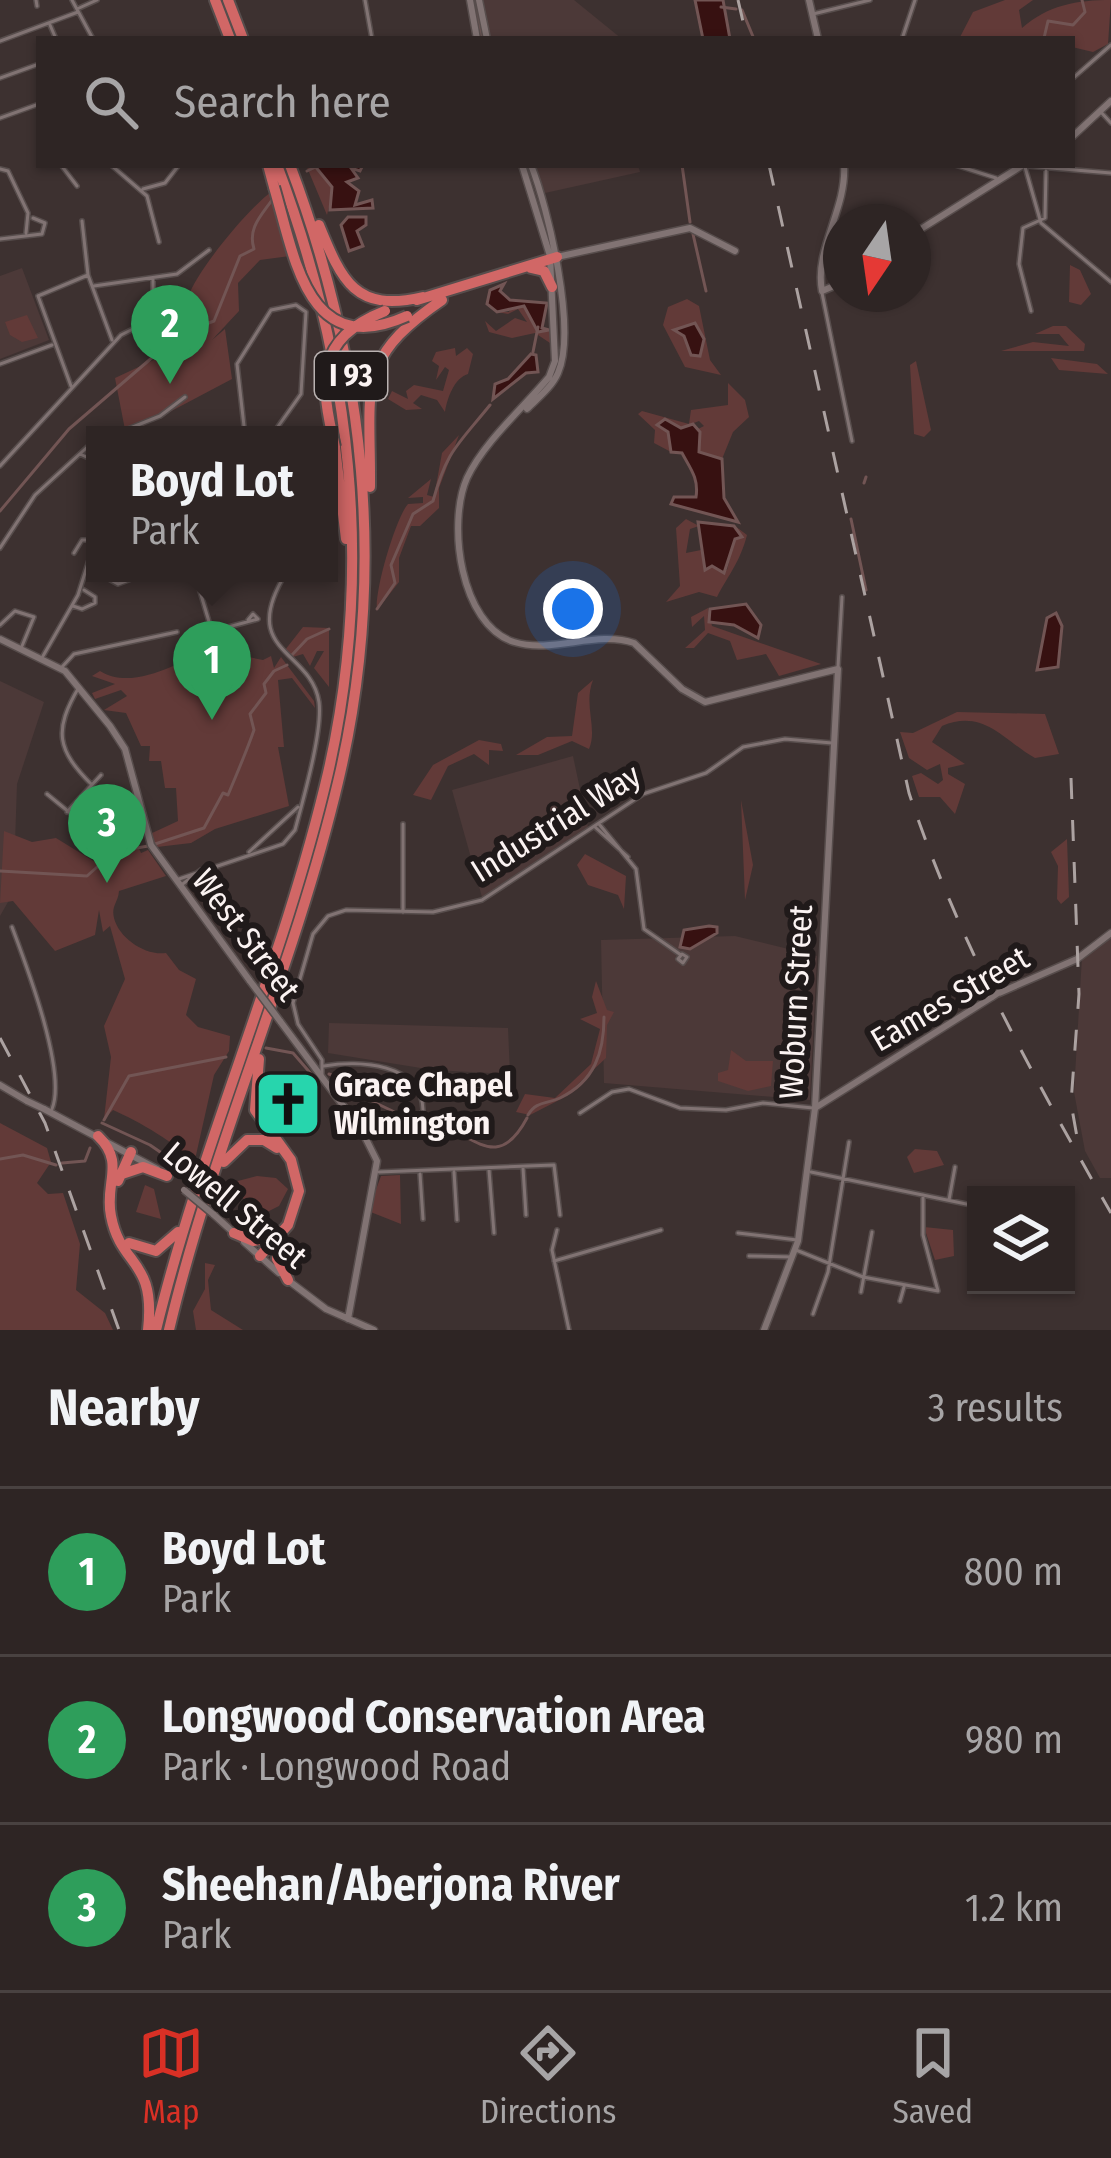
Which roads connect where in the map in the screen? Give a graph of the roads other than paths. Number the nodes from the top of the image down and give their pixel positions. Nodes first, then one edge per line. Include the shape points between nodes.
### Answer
1 (72, 0) edge
2 (97, 0) edge
3 (215, 0) edge
4 (228, 0) edge
5 (365, 0) edge
6 (474, 0) edge
7 (809, 0) edge
8 (870, 0) edge
9 (915, 0) edge
10 (77, 11) junction
11 (812, 14) junction
12 (50, 23) junction
13 (55, 36) edge
14 (91, 36) edge
15 (229, 36) edge
16 (242, 36) edge
17 (371, 36) edge
18 (477, 36) edge
19 (486, 36) edge
20 (817, 36) edge
21 (903, 36) edge
22 (0, 41) edge
23 (1111, 45) edge
24 (36, 65) edge
25 (1075, 76) edge
26 (0, 78) edge
27 (1111, 101) edge
28 (36, 105) edge
29 (1100, 111) junction
30 (0, 118) edge
31 (1111, 123) edge
32 (1075, 134) edge
33 (63, 168) edge
34 (115, 168) edge
35 (177, 168) edge
36 (269, 168) edge
37 (278, 168) edge
38 (293, 168) edge
39 (293, 168) edge
40 (527, 168) edge
41 (845, 168) edge
42 (964, 168) edge
43 (1018, 168) edge
44 (1025, 168) edge
45 (1035, 168) edge
46 (0, 169) edge
47 (1046, 171) junction
48 (1111, 173) edge
49 (997, 179) junction
50 (77, 186) dead end
51 (141, 189) junction
52 (29, 218) junction
53 (82, 221) dead end
54 (931, 222) edge
55 (1041, 223) junction
56 (26, 233) junction
57 (0, 238) edge
58 (159, 242) dead end
59 (209, 250) dead end
60 (735, 251) dead end
61 (552, 258) junction
62 (531, 268) junction
63 (88, 274) junction
64 (153, 278) junction
65 (1111, 282) edge
66 (92, 286) junction
67 (555, 291) junction
68 (822, 291) joint
69 (423, 298) junction
70 (442, 300) junction
71 (1030, 311) dead end
72 (114, 343) junction
73 (54, 344) junction
74 (0, 364) edge
75 (73, 387) junction
76 (185, 397) dead end
77 (134, 426) edge
78 (243, 426) edge
79 (278, 426) edge
80 (331, 426) edge
81 (852, 441) dead end
82 (86, 448) edge
83 (79, 454) junction
84 (86, 457) edge
85 (1, 462) edge
86 (338, 474) edge
87 (86, 540) edge
88 (0, 548) edge
89 (365, 550) junction
90 (74, 553) dead end
91 (85, 569) edge
92 (194, 582) edge
93 (281, 582) edge
94 (80, 588) junction
95 (842, 597) dead end
96 (352, 601) junction
97 (72, 604) junction
98 (248, 620) dead end
99 (0, 625) edge
100 (176, 632) dead end
101 (0, 639) edge
102 (22, 646) junction
103 (44, 653) junction
104 (61, 668) junction
105 (838, 669) junction
106 (80, 686) junction
107 (834, 743) junction
108 (101, 775) dead end
109 (92, 784) junction
110 (47, 794) dead end
111 (301, 797) junction
112 (68, 812) junction
113 (139, 814) junction
114 (403, 824) dead end
115 (597, 825) junction
116 (248, 853) junction
117 (177, 883) junction
118 (403, 912) junction
119 (12, 927) dead end
120 (1111, 933) edge
121 (681, 955) dead end
122 (267, 1014) junction
123 (324, 1066) junction
124 (321, 1076) junction
125 (0, 1085) edge
126 (815, 1108) junction
127 (47, 1111) junction
128 (580, 1114) dead end
129 (362, 1130) junction
130 (98, 1136) junction
131 (849, 1142) dead end
132 (130, 1152) junction
133 (523, 1167) junction
134 (956, 1167) dead end
135 (489, 1168) junction
136 (454, 1170) junction
137 (377, 1172) junction
138 (420, 1172) junction
139 (811, 1172) junction
140 (167, 1176) junction
141 (117, 1179) junction
142 (846, 1179) junction
143 (923, 1195) junction
144 (207, 1198) junction
145 (949, 1200) junction
146 (193, 1201) junction
147 (967, 1204) edge
148 (526, 1215) dead end
149 (560, 1215) dead end
150 (424, 1220) dead end
151 (457, 1220) dead end
152 (286, 1229) junction
153 (557, 1230) dead end
154 (661, 1230) dead end
155 (872, 1232) dead end
156 (234, 1233) junction
157 (494, 1233) dead end
158 (738, 1233) dead end
159 (271, 1238) junction
160 (798, 1241) junction
161 (794, 1254) junction
162 (260, 1256) junction
163 (749, 1256) dead end
164 (554, 1261) junction
165 (829, 1264) junction
166 (863, 1276) junction
167 (288, 1280) junction
168 (904, 1285) junction
169 (862, 1292) dead end
170 (352, 1298) junction
171 (899, 1301) dead end
172 (333, 1312) junction
173 (813, 1314) dead end
174 (348, 1319) junction
175 (152, 1330) edge
176 (169, 1330) edge
177 (345, 1330) edge
178 (374, 1330) edge
179 (568, 1330) edge
180 (764, 1330) edge

1 - 10 street
2 - 10 street
3 - 15 highway
4 - 16 highway
5 - 17 street
6 - 18 main road
6 - 19 main road
7 - 11 main road
8 - 11 street
9 - 21 street
10 - 12 street
10 - 14 street
11 - 20 main road
12 - 13 street
12 - 22 street
23 - 25 street
24 - 26 street
27 - 29 main road
28 - 30 street
29 - 31 street
29 - 32 main road
33 - 50 street
34 - 51 street
35 - 51 street via 165,183
36 - 70 highway, bridge via 321,312 358,327
37 - 96 highway, I 93 via 314,271 341,392
38 - 69 highway via 347,283 380,302
39 - 89 highway, I 93 via 345,345
40 - 61 main road
41 - 68 main road
42 - 49 street
43 - 49 main road
44 - 55 street
45 - 47 street
46 - 52 street
47 - 48 street
47 - 55 street
49 - 54 main road
51 - 58 street
52 - 56 street
52 - 56 street via 46,229
53 - 63 street
55 - 65 street
55 - 71 street via 1023,228 1019,264
56 - 57 street
59 - 64 street via 181,273
60 - 61 main road via 690,227
61 - 62 highway
61 - 67 main road
61 - 69 highway
62 - 67 highway via 544,271
62 - 70 highway
63 - 66 street
63 - 73 street via 38,295
64 - 66 street
64 - 72 street via 154,317
66 - 72 street
67 - 105 main road via 554,368 474,466 460,500 468,595 490,628 526,644 629,641 705,702
68 - 81 street
69 - 80 highway, bridge via 351,328 328,359
70 - 89 highway via 397,334 374,367
72 - 75 street
73 - 74 street
73 - 75 street
75 - 85 street
76 - 77 street
78 - 79 street via 238,360 271,310 296,305 309,329 301,394
82 - 83 street
83 - 84 street
83 - 88 street via 34,495
86 - 96 highway, bridge
87 - 90 street
89 - 122 highway, I 93 via 344,754
91 - 94 street
92 - 98 street via 209,626
93 - 111 street via 271,602 273,634 314,687 319,708
94 - 97 street
94 - 97 street via 95,602
95 - 105 street
96 - 146 highway, I 93 via 339,718 316,817
97 - 103 street
99 - 102 street via 16,611 34,616
100 - 104 street via 74,654
101 - 102 main road, West Street
102 - 103 main road, West Street
103 - 104 main road, West Street
104 - 106 main road, West Street
105 - 107 main road, Woburn Street
106 - 109 street via 61,742
106 - 113 main road, West Street via 123,744
107 - 115 street, Industrial Way via 747,745 706,773 649,790
107 - 126 main road, Woburn Street
108 - 109 street
109 - 112 street
110 - 112 street
111 - 116 street via 293,815
111 - 116 street via 290,839
112 - 113 street via 93,830
113 - 117 main road, West Street
114 - 118 street
115 - 118 street, Industrial Way via 495,895
115 - 121 street via 640,878 644,928
116 - 117 street
117 - 124 main road, West Street, bridge
118 - 123 street, Industrial Way via 344,910 316,928 292,1005
119 - 127 street via 45,1021 57,1089
120 - 126 main road, Eames Street
122 - 144 highway, I 93
122 - 152 highway via 253,1094 261,1122 297,1177 297,1207
123 - 124 street
123 - 129 street via 397,1070 422,1097 423,1111 411,1123 375,1121
124 - 129 main road, West Street
125 - 127 main road, Lowell Street, bridge
126 - 128 street via 680,1108 622,1089
126 - 139 main road, Woburn Street
127 - 130 main road, Lowell Street
129 - 137 main road, West Street
130 - 132 main road, Lowell Street
130 - 141 highway via 115,1158
131 - 142 street
132 - 140 main road, Lowell Street
132 - 141 highway
133 - 135 street
133 - 148 street
133 - 149 street via 556,1166
134 - 145 street
135 - 136 street
135 - 157 street
136 - 138 street
136 - 151 street
137 - 138 street
137 - 170 main road
138 - 150 street
139 - 142 street
139 - 160 main road, Woburn Street
140 - 141 highway via 138,1167
140 - 156 main road, Lowell Street, bridge
141 - 146 highway via 116,1222 139,1250 171,1242
141 - 175 highway via 113,1225 149,1283
142 - 143 street
142 - 165 street
143 - 145 street
143 - 168 street via 923,1234 938,1291
144 - 159 highway via 235,1147 253,1139 273,1145 290,1167 294,1193
144 - 176 highway, I 93
145 - 147 street
146 - 175 highway, I 93
152 - 162 highway
152 - 167 highway via 277,1256
153 - 164 street
154 - 164 street
155 - 166 street
156 - 159 highway
156 - 162 main road, Lowell Street
158 - 160 street
159 - 162 highway
160 - 161 main road, Woburn Street
161 - 163 street
161 - 165 street
161 - 180 main road, Woburn Street
162 - 167 main road, Lowell Street
164 - 179 street
165 - 166 street
165 - 173 street
166 - 168 street
166 - 169 street
167 - 172 main road, Lowell Street
168 - 171 street
170 - 172 main road
170 - 174 main road
172 - 174 main road, Lowell Street
174 - 177 street
174 - 178 main road, Lowell Street

